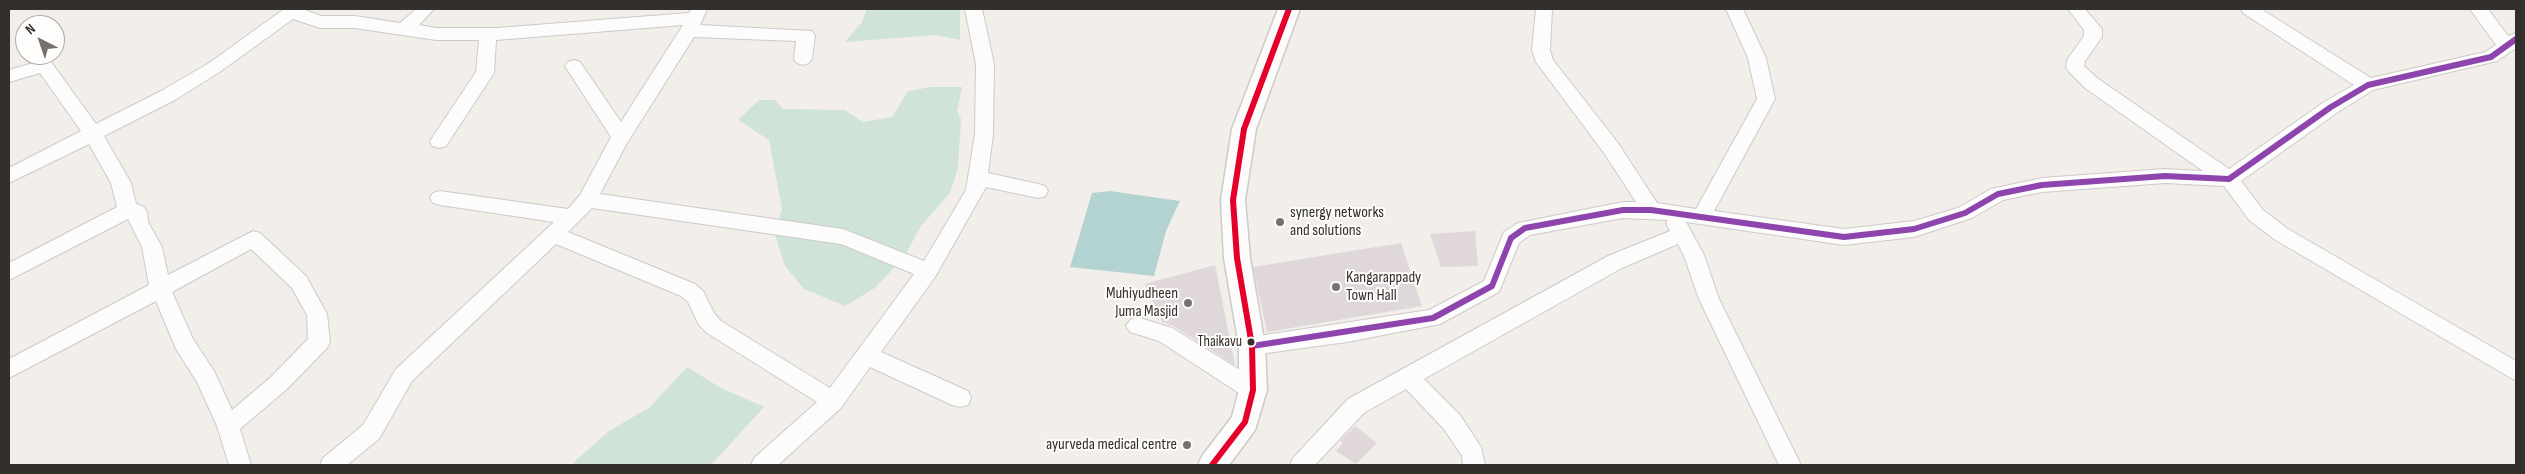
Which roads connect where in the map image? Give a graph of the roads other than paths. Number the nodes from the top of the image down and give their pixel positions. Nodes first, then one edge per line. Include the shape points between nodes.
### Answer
1 (426, 9) edge
2 (974, 9) edge
3 (1289, 9) edge
4 (1544, 9) edge
5 (1735, 9) edge
6 (2076, 9) edge
7 (2249, 9) edge
8 (2479, 9) edge
9 (293, 10) edge
10 (694, 19) edge
11 (404, 29) junction
12 (488, 34) junction
13 (2511, 42) edge
14 (804, 60) dead end
15 (32, 65) edge
16 (43, 65) edge
17 (574, 66) dead end
18 (9, 76) edge
19 (2368, 86) junction
20 (94, 134) junction
21 (621, 137) junction
22 (439, 141) dead end
23 (9, 176) edge
24 (977, 178) junction
25 (2229, 180) junction
26 (1038, 191) dead end
27 (440, 198) dead end
28 (587, 200) junction
29 (128, 210) junction
30 (1661, 212) junction
31 (572, 217) junction
32 (1701, 217) junction
33 (1682, 234) junction
34 (554, 235) junction
35 (928, 271) junction
36 (9, 272) edge
37 (160, 287) junction
38 (1137, 326) dead end
39 (1252, 346) junction
40 (866, 355) junction
41 (9, 369) edge
42 (2516, 372) edge
43 (1407, 376) junction
44 (1253, 390) junction
45 (960, 398) dead end
46 (833, 401) junction
47 (228, 426) junction
48 (240, 465) edge
49 (331, 465) edge
50 (762, 465) edge
51 (1212, 465) edge
52 (1300, 465) edge
53 (1474, 465) edge
54 (1790, 465) edge

1 - 11 street
2 - 24 street via 986,64 984,134
3 - 39 main road via 1244,129 1233,200 1237,258
4 - 30 street via 1541,50 1545,62
5 - 32 street via 1757,58 1766,99
6 - 25 street via 2093,29 2093,37 2076,60 2075,68 2091,83
7 - 19 street
8 - 13 street
9 - 11 street via 320,22 355,22
9 - 20 street via 215,67 136,114
10 - 12 street
10 - 14 street via 806,35
10 - 21 street
11 - 12 street via 436,34
12 - 22 street via 485,73
13 - 19 street via 2491,56
15 - 18 street
16 - 20 street
17 - 21 street
19 - 25 street via 2324,112
20 - 23 street
20 - 29 street via 121,183
21 - 28 street
24 - 26 street
24 - 35 street via 976,191
25 - 32 street via 2165,176 2042,185 1998,194 1965,213 1914,229 1844,237
25 - 42 street via 2256,215 2281,234
27 - 31 street
28 - 31 street
28 - 35 street via 843,237
29 - 36 street
29 - 37 street via 137,212 138,222 152,247
30 - 32 street
30 - 33 street
30 - 39 street via 1623,210 1525,228 1511,238 1492,286 1433,318
31 - 34 street
33 - 43 street via 1615,262
33 - 54 street via 1694,255 1709,299
34 - 46 street via 688,290 696,297 714,327
34 - 49 street via 404,375 371,432
35 - 40 street
37 - 41 street
37 - 47 street via 184,343 206,377
37 - 47 street via 253,238 299,282 317,314 319,342 279,383
38 - 44 street via 1165,334
39 - 44 main road
40 - 45 street
40 - 46 street
43 - 52 street via 1356,406
43 - 53 street via 1452,422 1473,454
44 - 51 main road via 1245,422
46 - 50 street
47 - 48 street

